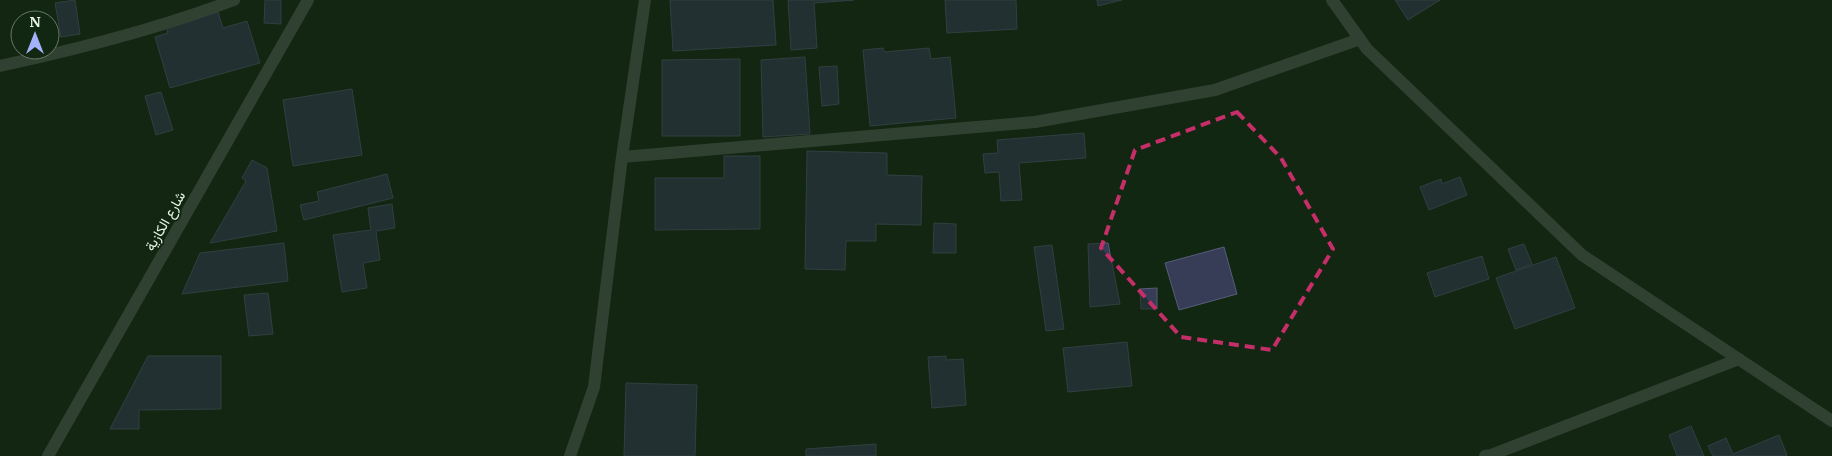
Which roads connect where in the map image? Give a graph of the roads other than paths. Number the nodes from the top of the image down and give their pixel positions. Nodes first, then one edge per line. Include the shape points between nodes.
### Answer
1 (234, 0) edge
2 (308, 0) edge
3 (645, 0) edge
4 (1332, 0) edge
5 (1360, 39) junction
6 (0, 66) edge
7 (622, 157) junction
8 (1739, 359) junction
9 (1832, 421) edge
10 (48, 456) edge
11 (570, 456) edge
12 (1485, 456) edge

1 - 6 street via 133,33
2 - 10 street, شارع الكازية
3 - 7 street
4 - 5 street
5 - 7 street via 1215,90 1035,122
5 - 8 street via 1582,255
7 - 11 street via 594,387
8 - 9 street
8 - 12 street

